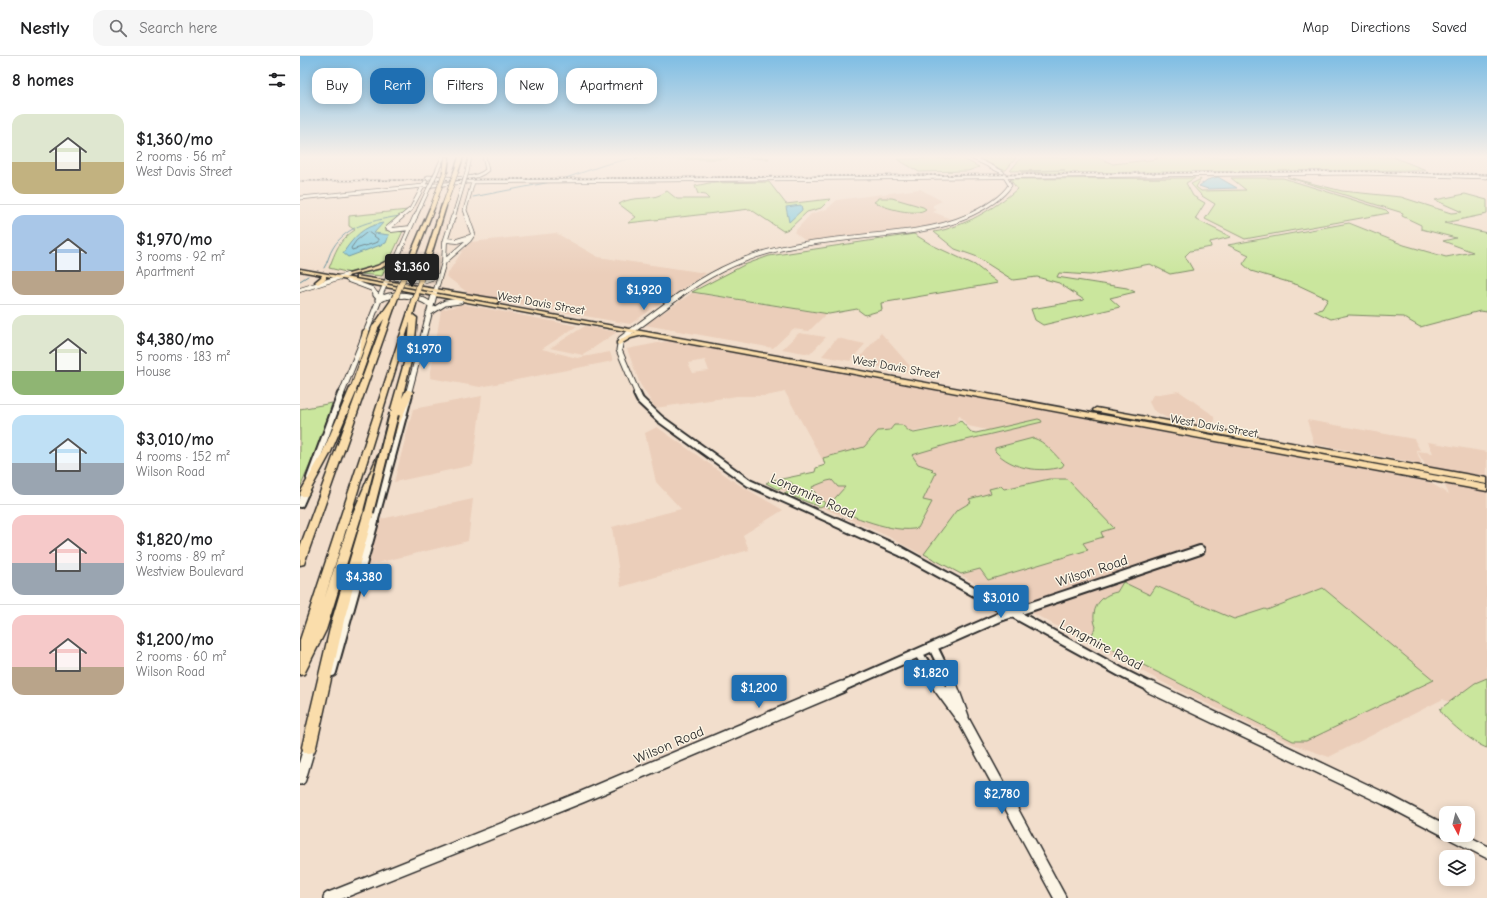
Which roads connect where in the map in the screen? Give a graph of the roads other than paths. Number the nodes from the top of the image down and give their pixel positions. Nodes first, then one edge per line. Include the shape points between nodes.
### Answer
1 (317, 196) edge
2 (418, 196) edge
3 (425, 196) edge
4 (436, 196) edge
5 (447, 196) edge
6 (460, 196) edge
7 (469, 196) edge
8 (999, 196) edge
9 (300, 198) edge
10 (410, 228) junction
11 (470, 237) junction
12 (446, 240) junction
13 (395, 259) junction
14 (444, 262) junction
15 (300, 266) edge
16 (300, 270) edge
17 (390, 271) junction
18 (324, 275) junction
19 (440, 275) junction
20 (348, 277) junction
21 (338, 278) junction
22 (386, 280) junction
23 (318, 282) junction
24 (383, 286) junction
25 (300, 287) edge
26 (300, 290) edge
27 (436, 290) junction
28 (434, 296) junction
29 (378, 298) junction
30 (394, 300) junction
31 (460, 301) junction
32 (431, 305) junction
33 (429, 313) junction
34 (409, 315) junction
35 (632, 329) junction
36 (366, 331) junction
37 (644, 333) junction
38 (620, 342) junction
39 (766, 356) junction
40 (813, 359) junction
41 (934, 384) junction
42 (409, 392) junction
43 (999, 398) junction
44 (1043, 401) junction
45 (349, 426) junction
46 (1201, 436) junction
47 (1256, 440) junction
48 (1487, 481) edge
49 (1487, 486) edge
50 (304, 494) junction
51 (300, 504) edge
52 (1200, 550) dead end
53 (300, 561) edge
54 (1012, 613) junction
55 (933, 647) junction
56 (919, 654) junction
57 (300, 658) edge
58 (300, 670) edge
59 (964, 721) junction
60 (310, 748) junction
61 (300, 779) edge
62 (1439, 827) edge
63 (1468, 842) edge
64 (1487, 852) edge
65 (329, 898) edge
66 (1060, 898) edge

1 - 9 main road
2 - 10 main road via 411,209 388,228
3 - 10 main road, bridge
4 - 30 highway, bridge
5 - 34 highway, bridge
6 - 12 main road, bridge
7 - 11 main road via 465,210 473,230
8 - 35 main road via 966,218 930,228 791,246 750,256 716,271
10 - 13 main road
11 - 12 main road via 457,241
11 - 14 main road
12 - 14 main road
13 - 17 main road
13 - 20 main road
14 - 19 main road
15 - 20 main road, West Davis Street
16 - 18 main road, West Davis Street
17 - 19 main road via 396,278 423,281
17 - 22 main road
18 - 21 main road, West Davis Street
18 - 23 main road
19 - 27 main road
20 - 21 main road, West Davis Street
20 - 22 main road, West Davis Street
20 - 24 main road, West Davis Street
20 - 29 main road via 372,290
21 - 23 main road
21 - 26 main road
22 - 24 main road
22 - 27 main road, West Davis Street
23 - 25 main road
24 - 28 main road, West Davis Street
24 - 29 main road
27 - 28 main road
27 - 35 main road, West Davis Street
28 - 31 main road, West Davis Street
28 - 32 main road
29 - 32 main road via 392,294 422,299
29 - 36 main road
30 - 45 highway
30 - 50 highway, bridge via 375,328 326,454
31 - 33 main road via 445,303
31 - 35 main road, West Davis Street
32 - 33 main road
33 - 42 main road
34 - 57 highway
34 - 60 highway, bridge via 414,318 413,335 381,471 338,620
35 - 37 main road, West Davis Street
35 - 38 main road
35 - 40 main road, West Davis Street
36 - 45 highway via 361,371
36 - 50 main road
37 - 38 main road
37 - 39 main road, West Davis Street
38 - 54 main road, Longmire Road via 619,350 640,400 660,420 748,483 900,551
39 - 40 main road via 806,361
39 - 41 main road, West Davis Street
40 - 41 main road, West Davis Street
41 - 43 main road, West Davis Street
41 - 44 main road, West Davis Street
42 - 58 highway via 355,520 320,630
42 - 60 main road via 358,583
43 - 44 main road via 1038,403
43 - 46 main road, West Davis Street
44 - 47 main road, West Davis Street
45 - 53 highway
46 - 47 main road via 1251,442
46 - 49 main road, West Davis Street
47 - 48 main road, West Davis Street
50 - 51 main road
52 - 54 main road, Wilson Road
54 - 55 main road, Wilson Road
54 - 62 main road, Longmire Road via 1126,675
55 - 56 main road, Wilson Road
55 - 59 main road via 957,696
56 - 59 main road
56 - 65 main road, Wilson Road via 582,797
59 - 66 main road
60 - 61 main road
63 - 64 main road

